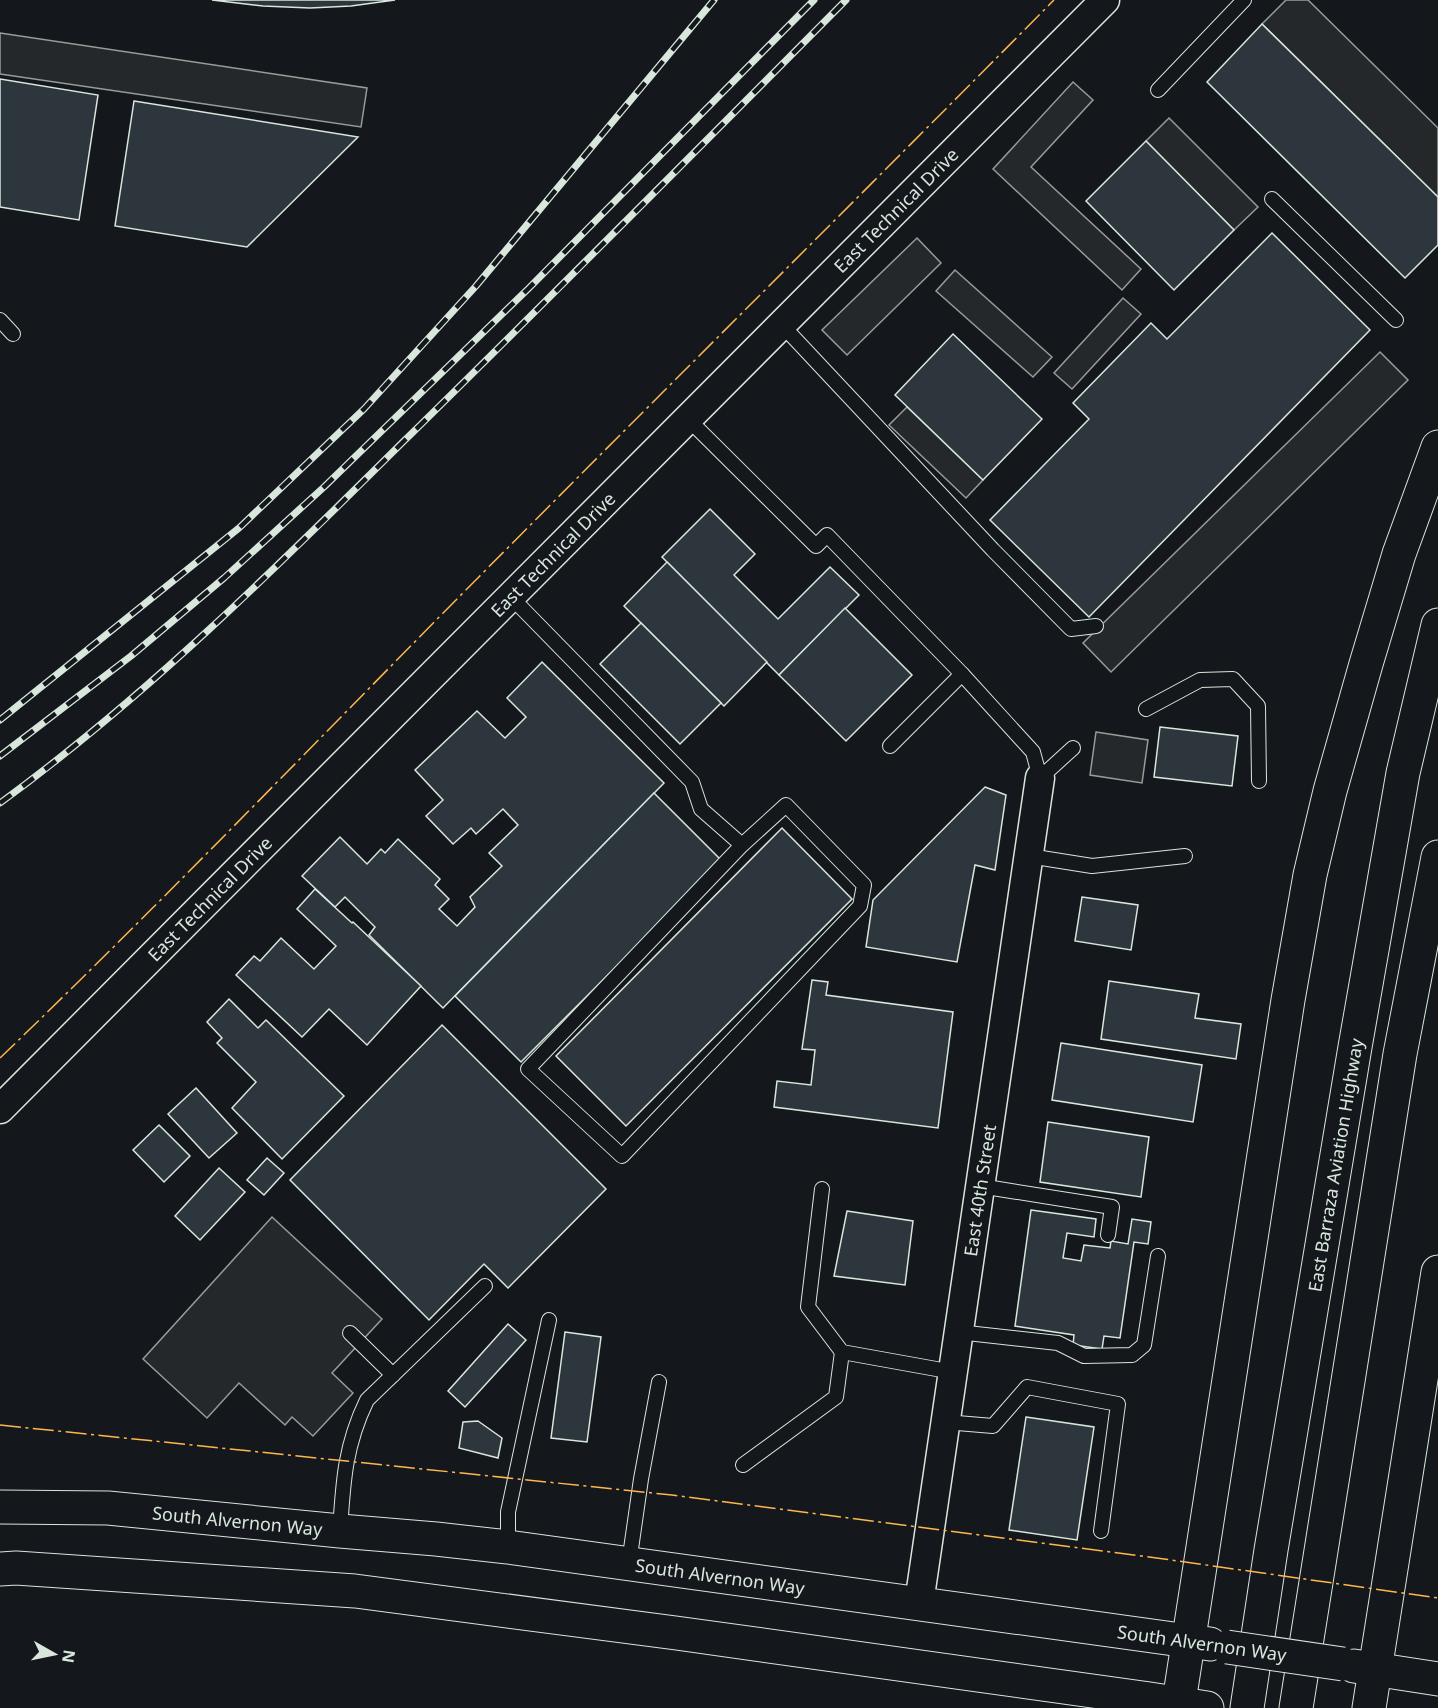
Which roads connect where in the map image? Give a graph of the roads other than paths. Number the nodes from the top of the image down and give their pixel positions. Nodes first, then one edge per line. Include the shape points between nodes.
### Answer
1 (1106, 0) edge
2 (1244, 0) edge
3 (1158, 90) dead end
4 (1272, 199) dead end
5 (0, 320) edge
6 (1396, 320) dead end
7 (782, 325) junction
8 (13, 334) dead end
9 (688, 419) junction
10 (1438, 447) edge
11 (511, 597) junction
12 (1438, 625) edge
13 (1096, 626) dead end
14 (962, 674) junction
15 (1146, 709) dead end
16 (890, 746) dead end
17 (1073, 748) dead end
18 (1040, 778) junction
19 (1259, 781) dead end
20 (742, 845) junction
21 (1029, 856) junction
22 (1185, 856) dead end
23 (1438, 856) edge
24 (0, 1109) edge
25 (980, 1186) junction
26 (822, 1189) dead end
27 (1108, 1235) dead end
28 (1158, 1256) dead end
29 (1438, 1272) edge
30 (485, 1286) dead end
31 (549, 1320) dead end
32 (958, 1332) junction
33 (350, 1333) dead end
34 (842, 1352) junction
35 (952, 1372) junction
36 (393, 1375) junction
37 (659, 1382) dead end
38 (945, 1422) junction
39 (743, 1465) dead end
40 (0, 1507) edge
41 (340, 1531) junction
42 (1101, 1531) dead end
43 (508, 1547) junction
44 (628, 1563) junction
45 (0, 1569) edge
46 (919, 1603) junction
47 (1188, 1641) junction
48 (1375, 1669) junction
49 (1438, 1679) edge
50 (1188, 1707) edge
51 (1247, 1708) edge
52 (1296, 1708) edge
53 (1369, 1708) edge

1 - 7 street, East Technical Drive
2 - 3 lane
4 - 6 lane
5 - 8 lane
7 - 9 street, East Technical Drive
7 - 13 lane via 1071,629
9 - 11 street, East Technical Drive
9 - 14 lane via 816,546 827,535
10 - 47 main road via 1399,554 1366,664 1310,875
11 - 20 lane via 692,782 701,809
11 - 24 street, East Technical Drive
12 - 51 main road, East Barraza Aviation Highway via 1403,773
14 - 16 lane
14 - 18 lane via 1033,752
15 - 19 lane via 1200,680 1233,680 1258,706
17 - 18 lane
18 - 21 street, East 40th Street
20 - 20 lane via 528,1069 622,1156 860,906 864,885 786,805
21 - 22 lane via 1092,866
21 - 25 street, East 40th Street
23 - 52 main road via 1400,1054
25 - 27 lane via 1112,1207
25 - 32 street, East 40th Street
26 - 34 lane via 808,1307
28 - 32 lane via 1144,1346 1132,1355 1084,1356 1058,1343
29 - 48 main road
30 - 36 lane
31 - 43 lane via 508,1512
32 - 35 street, East 40th Street
33 - 36 lane
34 - 35 lane
34 - 39 lane via 836,1397
35 - 38 street, East 40th Street
36 - 41 lane via 367,1400 356,1423 348,1450
37 - 44 lane
38 - 42 lane via 993,1426 1027,1387 1118,1404
38 - 46 street, East 40th Street
40 - 41 main road, South Alvernon Way via 108,1508
41 - 43 main road, South Alvernon Way
43 - 44 main road, South Alvernon Way
44 - 46 main road, South Alvernon Way
45 - 50 main road via 355,1591
46 - 47 main road, South Alvernon Way
47 - 48 main road, South Alvernon Way, bridge
47 - 50 main road
48 - 49 main road, South Alvernon Way
48 - 53 main road

